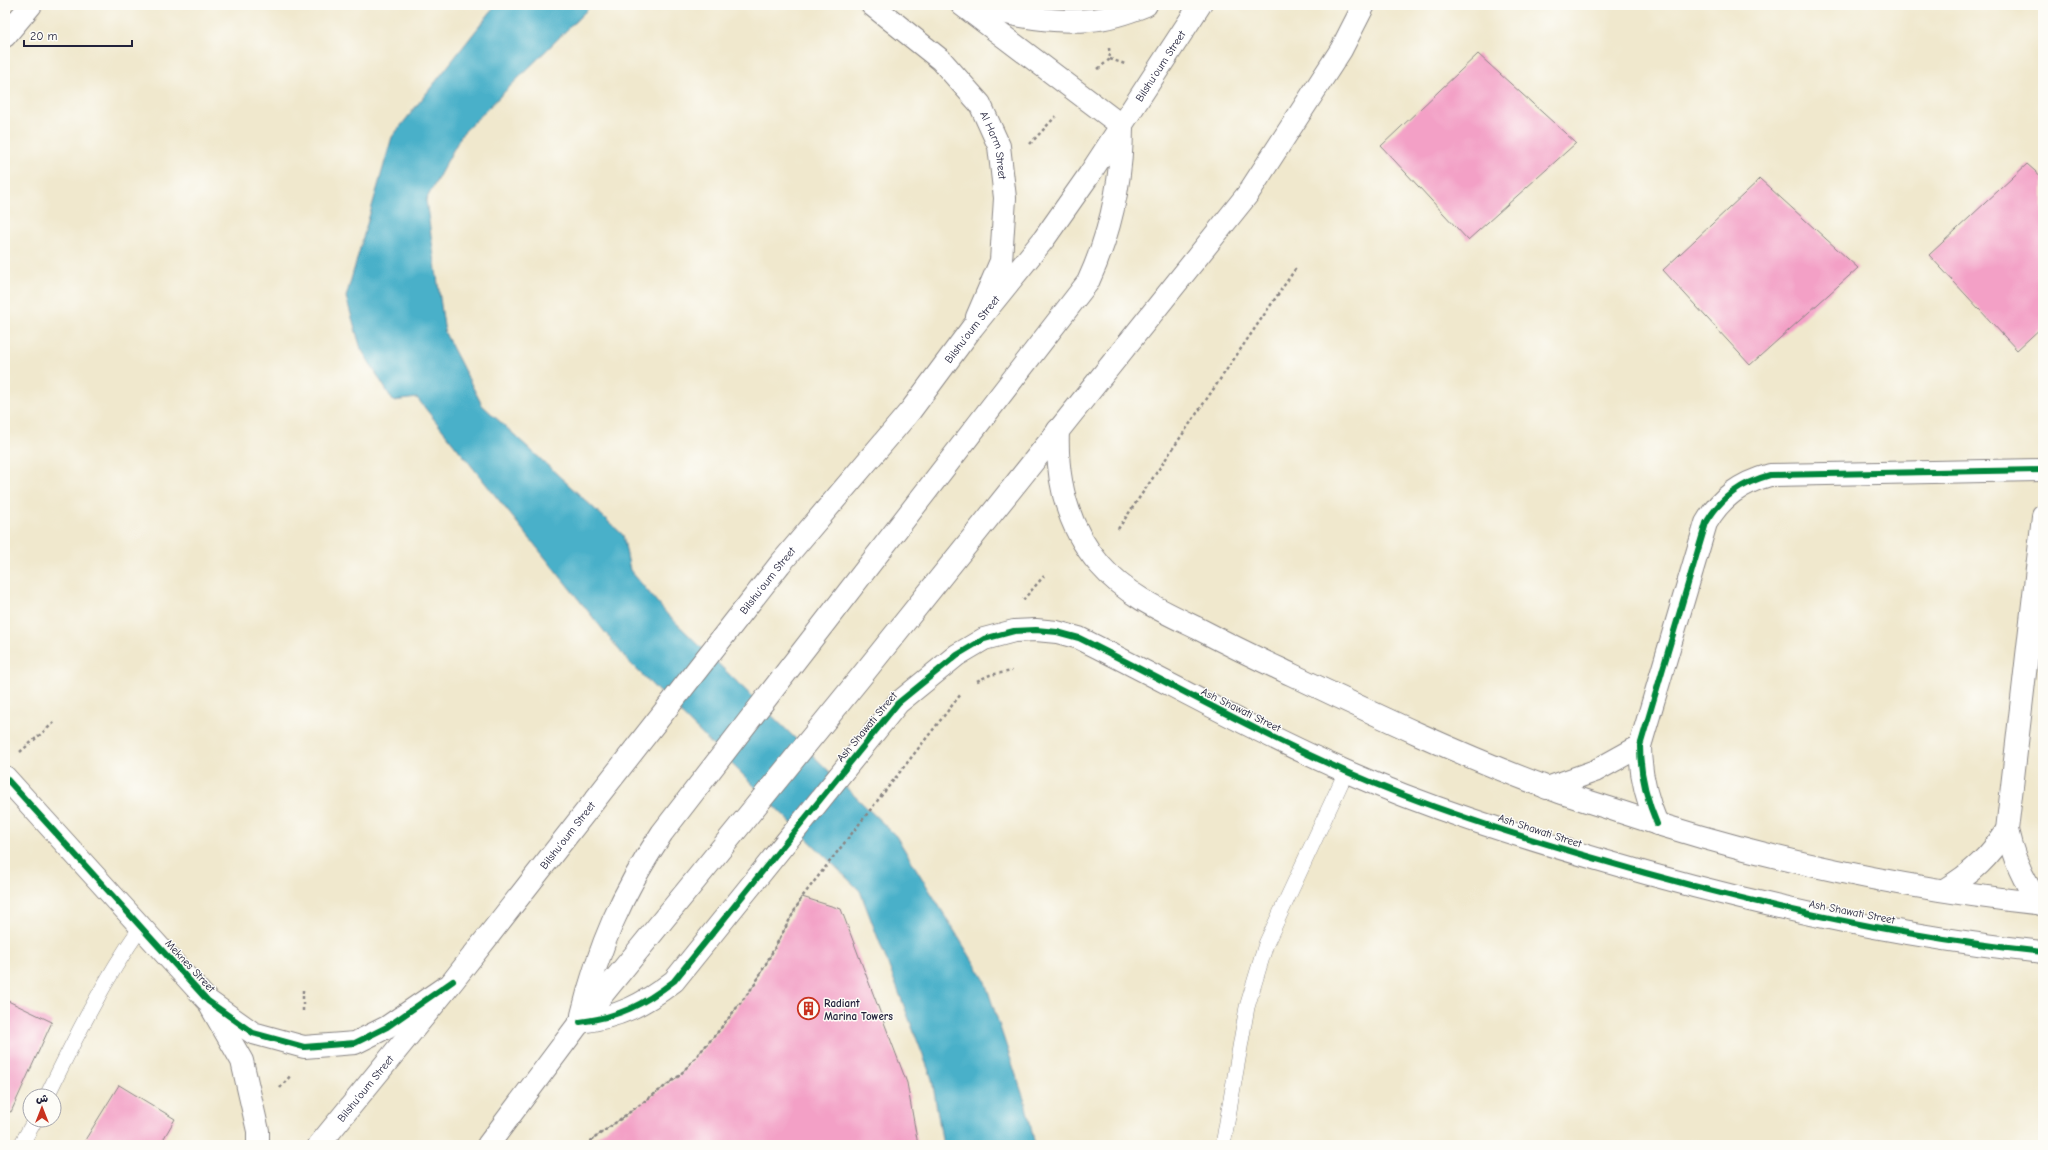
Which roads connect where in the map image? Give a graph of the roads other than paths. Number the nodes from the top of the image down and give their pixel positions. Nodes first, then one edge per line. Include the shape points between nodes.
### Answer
1 (31, 5) edge
2 (872, 5) edge
3 (962, 5) edge
4 (982, 5) edge
5 (1146, 5) edge
6 (1200, 5) edge
7 (1364, 5) edge
8 (5, 36) edge
9 (1122, 126) junction
10 (972, 328) junction
11 (1058, 430) junction
12 (2043, 470) edge
13 (2043, 516) edge
14 (1640, 746) junction
15 (1346, 772) junction
16 (5, 777) edge
17 (1547, 788) junction
18 (1658, 824) junction
19 (2007, 830) junction
20 (1944, 890) junction
21 (2041, 904) edge
22 (141, 927) junction
23 (2043, 952) edge
24 (453, 981) junction
25 (208, 1001) junction
26 (580, 1022) junction
27 (51, 1088) edge
28 (30, 1128) edge
29 (21, 1145) edge
30 (258, 1145) edge
31 (319, 1145) edge
32 (488, 1145) edge
33 (1223, 1145) edge

1 - 8 street
2 - 10 street, Al Harm Street via 941,60 980,104 999,146 1005,198 1001,261
3 - 9 street
4 - 5 street via 1043,18 1090,20 1130,12
6 - 9 street, Bilshu'oum Street
7 - 11 street via 1341,50 1247,195
9 - 10 street, Bilshu'oum Street via 1044,239
9 - 26 street via 1118,191 1101,253 1088,282 662,833 639,867 602,943
10 - 24 street, Bilshu'oum Street via 912,410 780,564
11 - 17 street via 1060,480 1075,527 1100,565 1131,593 1260,660 1373,713
11 - 26 street
12 - 14 street via 1770,475 1739,486 1714,509 1706,523
13 - 19 street
14 - 17 street via 1596,771
14 - 18 street via 1644,786 1649,806
15 - 23 street, Ash Shawati Street via 1442,809 1539,842 1657,877 1777,907 1897,932
15 - 26 street, Ash Shawati Street via 1232,718 1079,638 1058,632 1036,630 1014,631 984,639 957,655 898,703 674,981 654,997 631,1010 606,1019
15 - 33 lane via 1266,944 1247,1007
16 - 22 street, Meknes Street
17 - 18 street
18 - 20 street via 1738,847 1835,870
19 - 20 street via 1980,866
19 - 21 street via 2018,869
20 - 21 street
22 - 25 street, Meknes Street
22 - 27 lane via 118,960 81,1026
24 - 25 street, Meknes Street via 387,1027 355,1043 304,1047 253,1033
24 - 31 street, Bilshu'oum Street
25 - 30 street, Meknes Street via 242,1060 258,1131
26 - 32 street
28 - 29 lane

